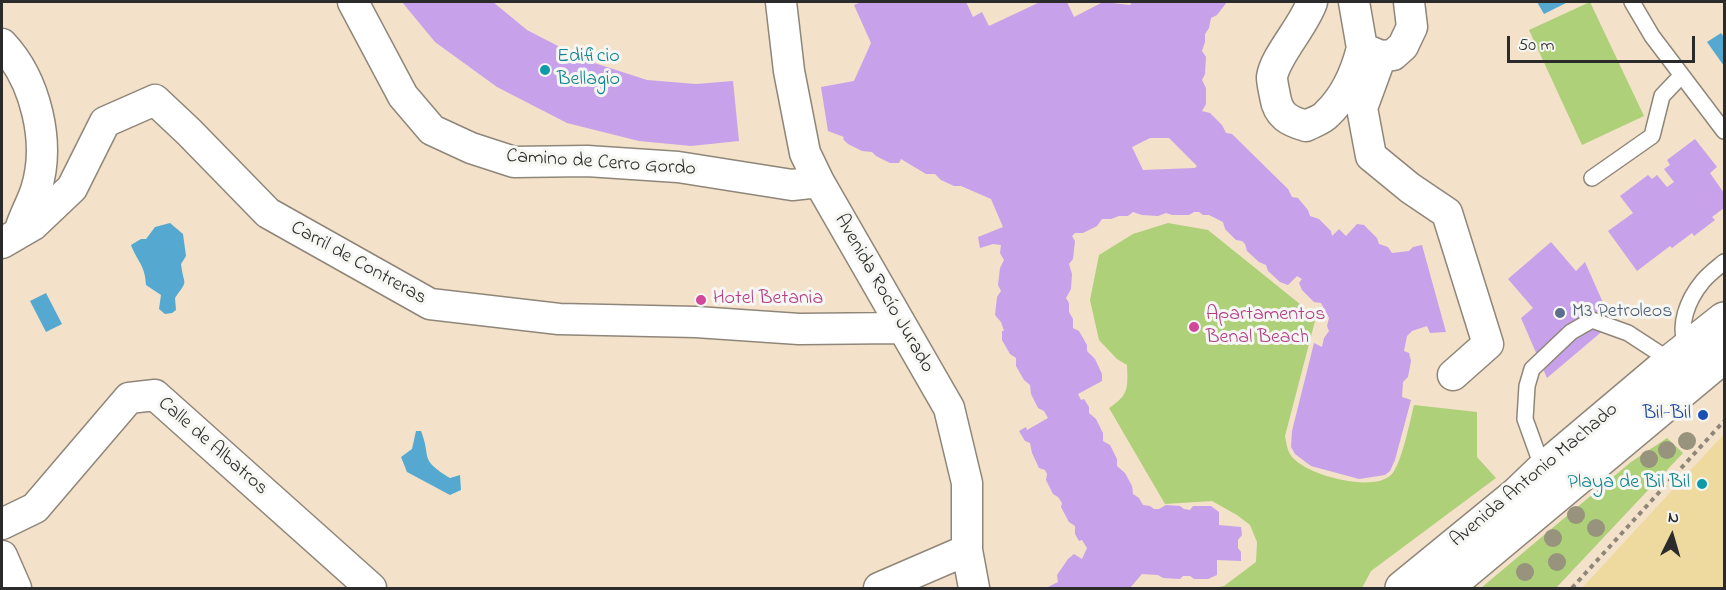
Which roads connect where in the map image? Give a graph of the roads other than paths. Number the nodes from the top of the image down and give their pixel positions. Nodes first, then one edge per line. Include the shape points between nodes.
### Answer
1 (353, 2) edge
2 (781, 2) edge
3 (1311, 2) edge
4 (1354, 2) edge
5 (1409, 2) edge
6 (1632, 2) edge
7 (2, 44) edge
8 (1372, 52) junction
9 (1681, 76) junction
10 (1725, 131) edge
11 (1592, 178) dead end
12 (819, 182) junction
13 (10, 238) edge
14 (1725, 262) edge
15 (1725, 319) edge
16 (901, 328) junction
17 (1679, 354) junction
18 (1725, 356) edge
19 (1453, 375) dead end
20 (1543, 469) junction
21 (2, 524) edge
22 (967, 550) junction
23 (2, 556) edge
24 (16, 588) edge
25 (371, 588) edge
26 (879, 588) edge
27 (974, 588) edge
28 (1402, 588) edge
29 (1446, 588) edge

1 - 12 street, Camino de Cerro Gordo via 403,96 432,130 471,148 514,162 598,161 678,167 792,185
2 - 12 street, Avenida Rocío Jurado via 805,153
3 - 8 street via 1272,77 1276,105 1288,121 1306,126 1326,116 1358,66
4 - 8 street
5 - 8 street via 1412,27 1403,46 1393,54
6 - 9 lane
7 - 13 street via 27,82 39,114 41,136 36,190
8 - 19 street via 1362,108 1371,156 1447,213 1488,344
9 - 10 lane
9 - 11 lane via 1662,96 1652,135
12 - 16 street, Avenida Rocío Jurado
13 - 16 street, Carril de Contreras via 33,225 72,188 105,122 155,100 268,213 430,304 559,319 799,329
14 - 17 lane via 1702,282 1686,309
15 - 17 main road, Avenida Antonio Machado
16 - 22 street, Avenida Rocío Jurado via 949,408 967,483
17 - 20 main road, Avenida Antonio Machado
17 - 20 lane via 1592,320 1571,332 1532,369 1527,386 1526,418
18 - 29 main road, Avenida Antonio Machado
20 - 28 main road, Avenida Antonio Machado
21 - 25 street, Calle de Albatros via 35,508 129,398 155,395
22 - 26 street
22 - 27 street, Avenida Rocío Jurado
23 - 24 street

